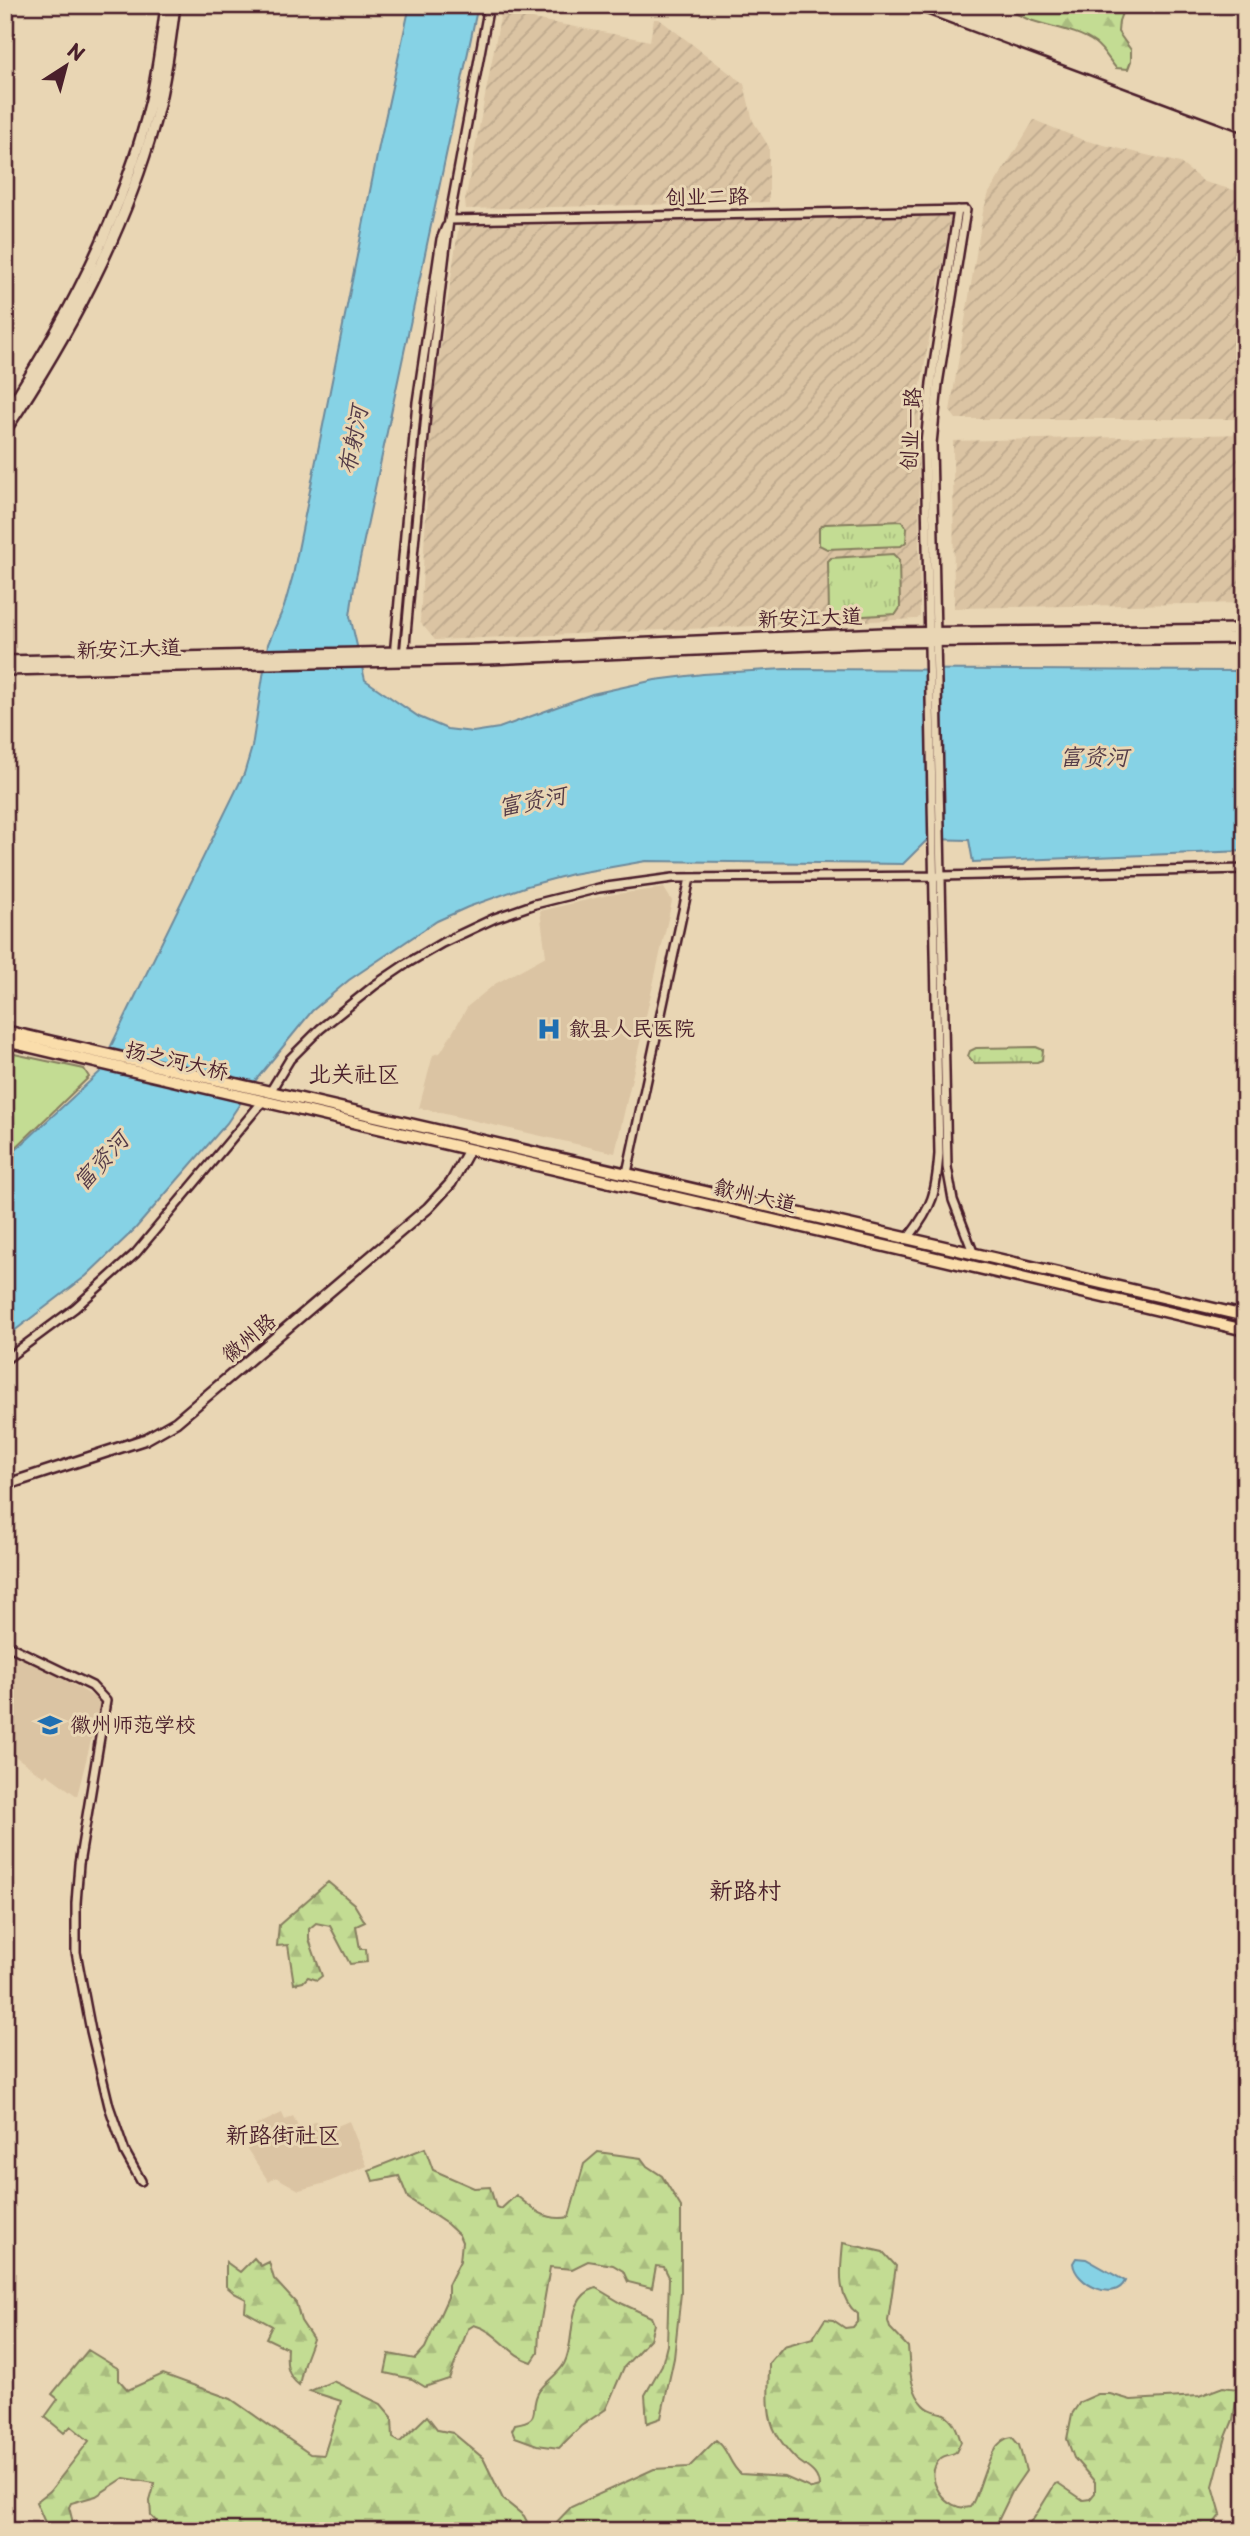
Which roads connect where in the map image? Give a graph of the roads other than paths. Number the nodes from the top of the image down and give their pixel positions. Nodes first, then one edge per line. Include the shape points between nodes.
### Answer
1 (166, 5) edge
2 (175, 5) edge
3 (489, 5) edge
4 (962, 210) joint
5 (450, 220) junction
6 (5, 415) edge
7 (5, 431) edge
8 (1245, 629) edge
9 (932, 637) junction
10 (1245, 638) edge
11 (399, 656) junction
12 (254, 659) junction
13 (5, 661) edge
14 (5, 670) edge
15 (1245, 869) edge
16 (937, 876) junction
17 (690, 878) junction
18 (5, 1031) edge
19 (5, 1041) edge
20 (91, 1056) junction
21 (262, 1095) junction
22 (469, 1150) junction
23 (627, 1172) junction
24 (909, 1237) junction
25 (973, 1252) junction
26 (1245, 1316) edge
27 (1245, 1330) edge
28 (5, 1360) edge
29 (5, 1485) edge
30 (5, 1644) edge
31 (141, 2181) dead end

1 - 6 main road via 151,99 119,197 62,319
2 - 7 main road via 160,101 128,200 70,323
3 - 5 street
4 - 5 street, 创业二路
4 - 9 street, 创业一路 via 933,433
5 - 11 street
8 - 9 main road, 新安江大道
9 - 10 main road, 新安江大道
9 - 11 main road, 新安江大道
9 - 16 street, 创业一路
11 - 12 main road, 新安江大道
12 - 13 main road, 新安江大道
12 - 14 main road, 新安江大道
15 - 16 street
16 - 17 street
16 - 24 street via 939,1154 934,1196
16 - 25 street via 947,1167 953,1200
17 - 21 street via 635,882 558,898 451,938 390,974 320,1029
17 - 23 street
18 - 20 highway
19 - 20 highway
20 - 21 highway, 扬之河大桥
21 - 22 highway, 歙州大道
21 - 23 highway, 歙州大道
21 - 28 street via 136,1253 75,1308
22 - 27 highway, 歙州大道
22 - 29 main road, 徽州路 via 451,1183 428,1208 176,1422 146,1439
23 - 24 highway, 歙州大道
24 - 25 highway, 歙州大道
25 - 26 highway, 歙州大道
30 - 31 street via 92,1686 106,1701 79,1864 76,1952 109,2106

